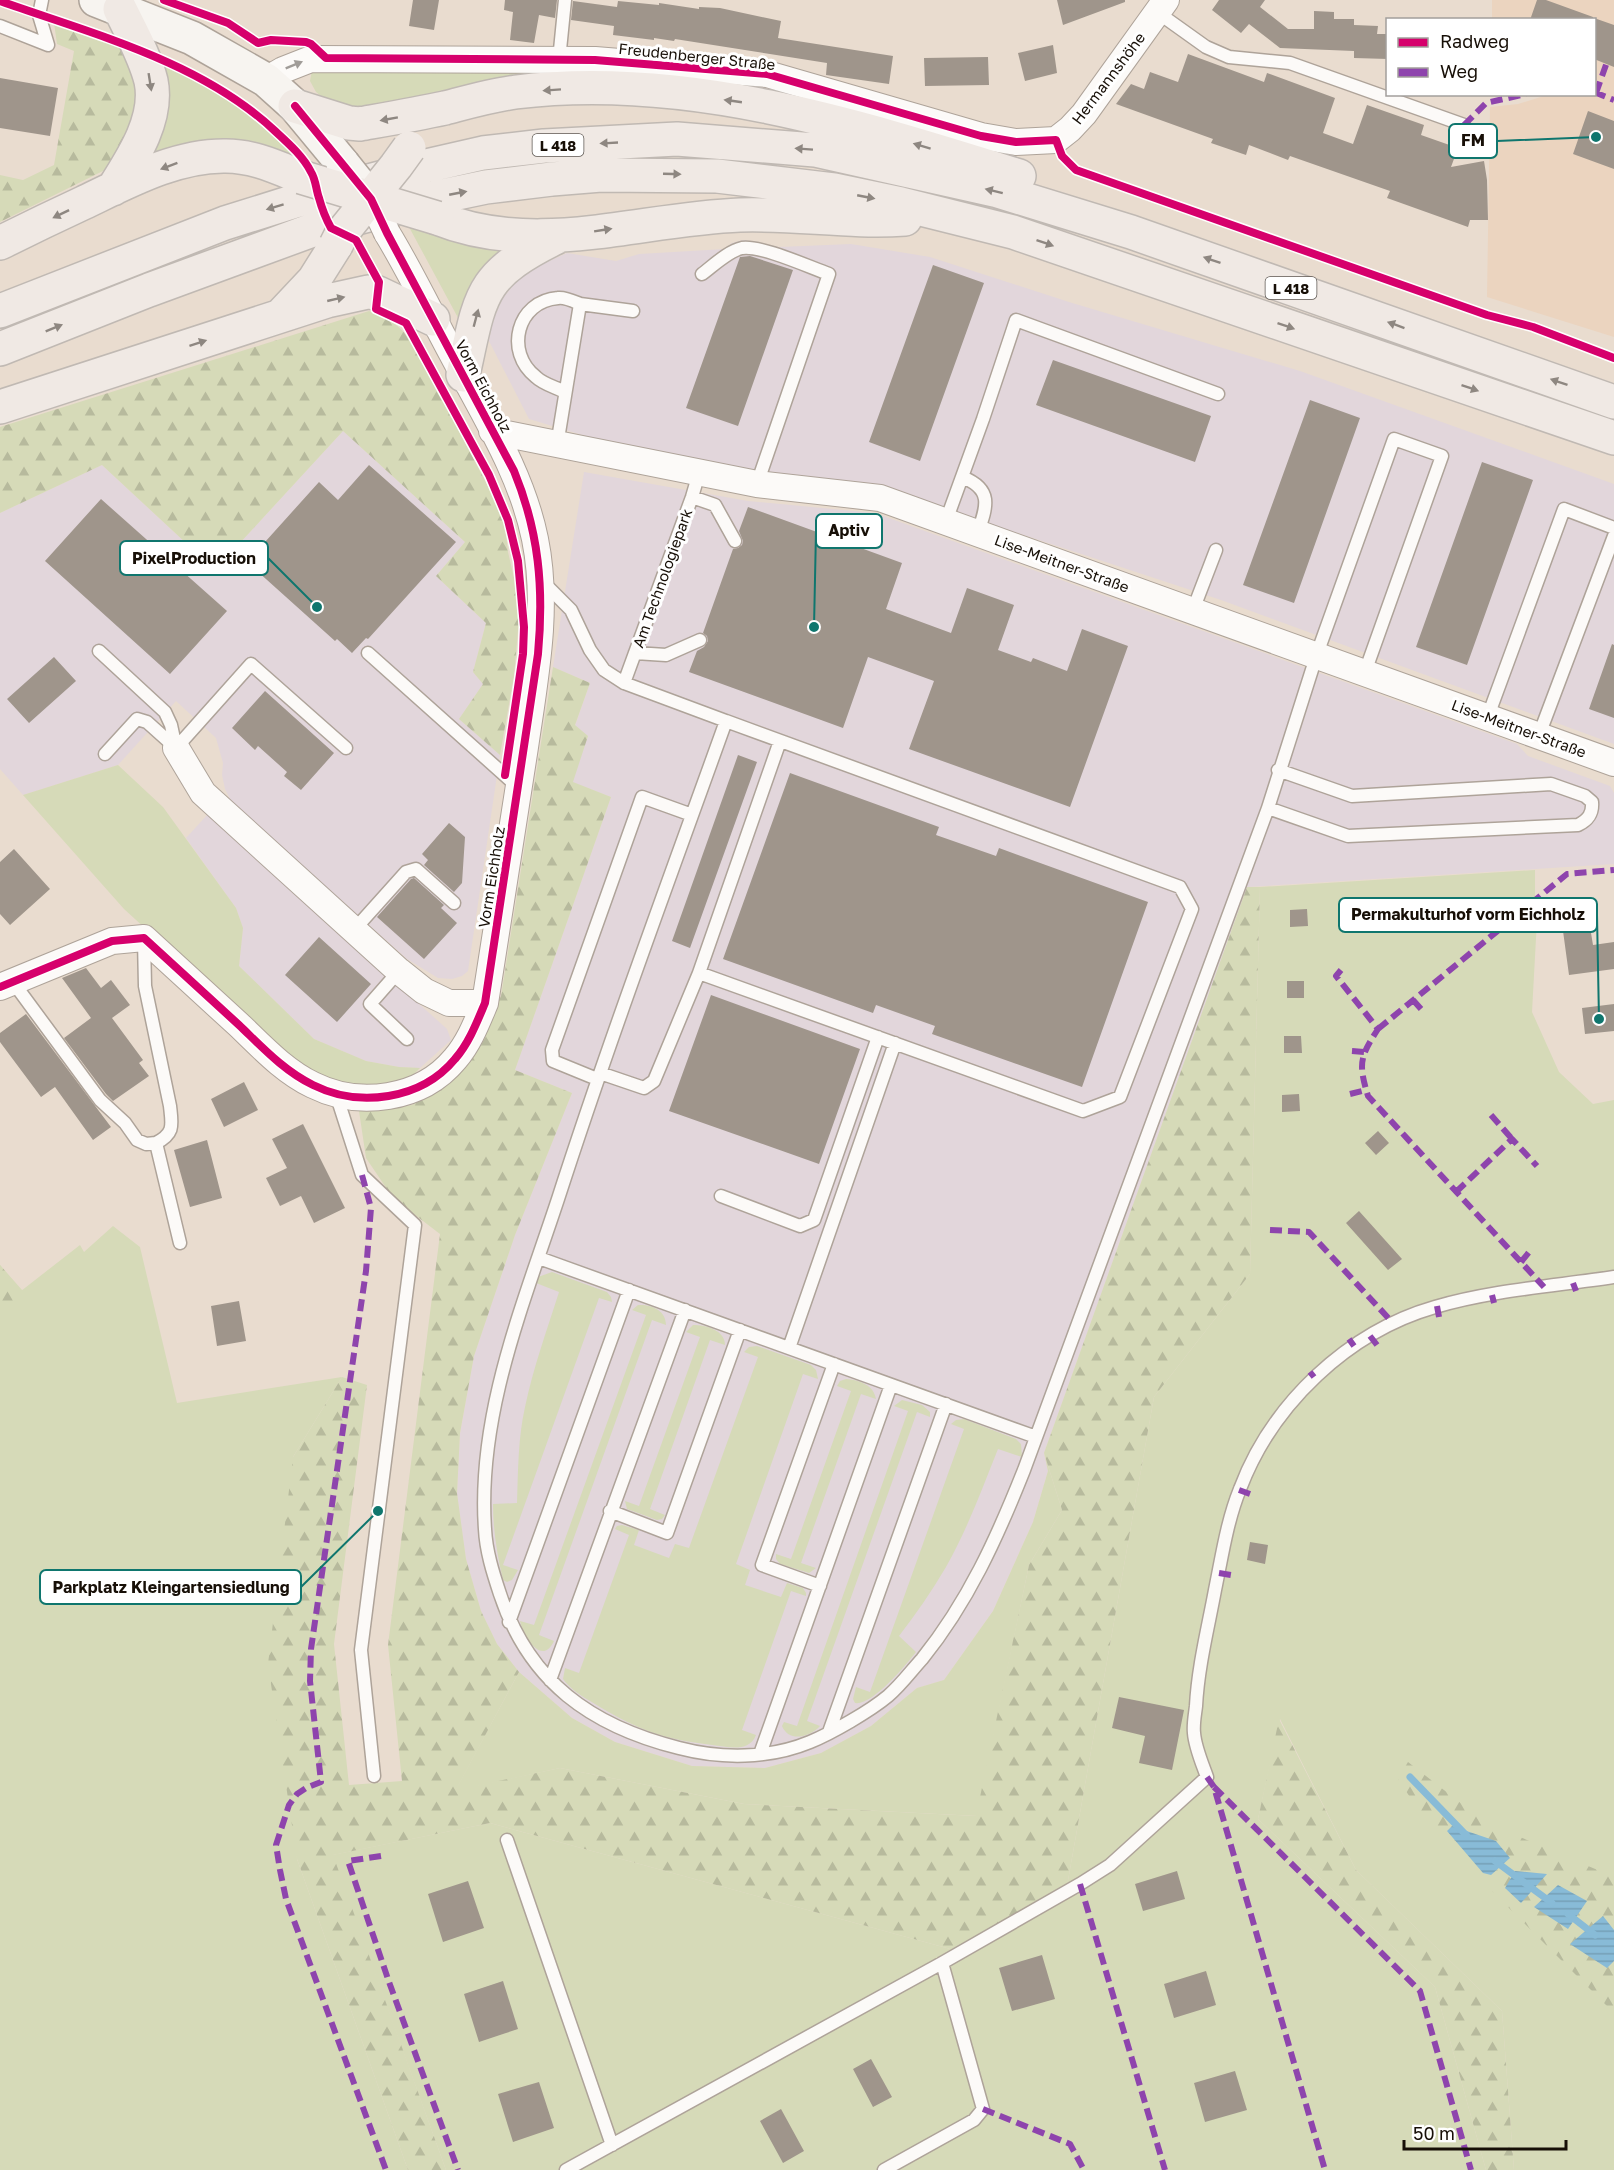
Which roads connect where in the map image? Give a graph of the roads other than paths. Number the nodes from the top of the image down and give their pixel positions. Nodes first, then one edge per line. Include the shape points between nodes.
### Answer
1 (42, 0) edge
2 (565, 0) edge
3 (108, 4) edge
4 (1161, 6) edge
5 (0, 26) edge
6 (559, 60) junction
7 (266, 80) junction
8 (295, 106) junction
9 (446, 107) junction
10 (1464, 125) dead end
11 (1056, 140) joint
12 (113, 189) junction
13 (371, 199) junction
14 (949, 216) junction
15 (1131, 232) junction
16 (558, 236) junction
17 (0, 243) edge
18 (702, 274) dead end
19 (580, 304) junction
20 (0, 311) edge
21 (633, 311) dead end
22 (280, 317) junction
23 (434, 319) junction
24 (0, 349) edge
25 (463, 375) junction
26 (564, 392) junction
27 (1218, 394) dead end
28 (1614, 402) edge
29 (0, 407) edge
30 (492, 430) junction
31 (1614, 438) edge
32 (557, 445) junction
33 (962, 477) junction
34 (757, 484) junction
35 (695, 485) junction
36 (946, 521) junction
37 (1614, 528) edge
38 (978, 532) junction
39 (1614, 536) edge
40 (735, 542) dead end
41 (1216, 550) dead end
42 (540, 579) junction
43 (1193, 610) junction
44 (700, 640) dead end
45 (99, 651) dead end
46 (368, 653) dead end
47 (635, 653) junction
48 (1317, 654) junction
49 (1365, 672) junction
50 (624, 683) junction
51 (1488, 716) junction
52 (726, 721) junction
53 (1539, 735) junction
54 (780, 741) junction
55 (176, 748) junction
56 (346, 748) dead end
57 (105, 754) dead end
58 (1614, 763) edge
59 (1278, 770) junction
60 (519, 788) junction
61 (1268, 808) junction
62 (692, 815) junction
63 (454, 903) dead end
64 (354, 930) junction
65 (144, 938) junction
66 (399, 971) junction
67 (699, 973) junction
68 (7, 985) edge
69 (485, 1003) junction
70 (878, 1037) junction
71 (407, 1039) dead end
72 (896, 1043) junction
73 (599, 1076) junction
74 (336, 1094) junction
75 (156, 1143) junction
76 (722, 1196) dead end
77 (180, 1243) dead end
78 (538, 1258) junction
79 (1614, 1276) edge
80 (629, 1290) junction
81 (685, 1310) junction
82 (740, 1330) junction
83 (789, 1348) junction
84 (834, 1364) junction
85 (891, 1385) junction
86 (946, 1404) junction
87 (1036, 1437) junction
88 (610, 1511) junction
89 (820, 1586) junction
90 (509, 1622) junction
91 (550, 1680) junction
92 (829, 1732) junction
93 (760, 1754) junction
94 (374, 1776) dead end
95 (507, 1840) dead end
96 (942, 1964) junction
97 (612, 2145) junction
98 (566, 2170) edge
99 (884, 2170) edge

1 - 5 lane via 39,15 48,45
2 - 6 lane
3 - 7 main road via 192,38
3 -> 12 highway via 147,68 152,84 151,106 138,146
4 - 10 lane, Hermannshöhe via 1206,47 1228,57 1290,63
4 - 11 street, Hermannshöhe via 1084,114
7 -> 6 street, Freudenberger Straße via 311,59
6 - 11 street, Freudenberger Straße via 767,74 981,136 1016,142
7 - 8 main road
9 -> 8 highway via 360,124
8 - 13 main road, bridge
9 - 13 highway, bridge
15 -> 9 highway via 1029,179 894,137 757,105 674,93 587,88 517,92
13 -> 12 highway, bridge via 261,161 226,156 185,160
12 -> 17 highway
13 - 16 highway, bridge via 503,235
13 - 22 highway, bridge via 342,233 314,280
13 - 23 street, Vorm Eichholz, bridge
16 -> 14 highway via 709,216 807,215 880,221
24 -> 14 highway, L 418 via 318,228 486,187 602,175 717,176 834,190
14 -> 31 highway, L 418 via 1012,232
15 -> 20 highway, L 418 via 998,191 815,150 677,139 544,146 483,153 308,196 225,223
28 -> 15 highway, L 418
25 -> 16 highway via 477,310 489,285 508,265
18 - 34 lane via 741,248 763,251 829,274
19 - 21 lane
19 - 26 lane
19 - 26 lane via 560,297 542,301 521,324 517,342 522,360 536,377
22 -> 23 highway via 327,301 378,292
29 -> 22 highway
23 - 25 street, Vorm Eichholz
25 - 30 street, Vorm Eichholz
26 - 32 lane
27 - 33 lane via 1016,320
30 - 32 street, Lise-Meitner-Straße
30 - 42 street, Vorm Eichholz via 526,500
32 - 35 street, Lise-Meitner-Straße
33 - 36 lane
33 - 38 lane via 973,481 987,504
34 - 35 street, Lise-Meitner-Straße
34 - 36 street, Lise-Meitner-Straße via 880,498
35 - 40 lane via 715,505
35 - 47 lane, Am Technologiepark
36 - 38 street, Lise-Meitner-Straße
37 - 51 lane via 1564,509
38 - 43 street, Lise-Meitner-Straße
39 - 53 lane
41 - 43 lane
42 - 50 lane via 571,610 604,670
42 - 60 street, Vorm Eichholz via 538,654
43 - 48 street, Lise-Meitner-Straße
44 - 47 lane via 666,655
45 - 55 lane via 165,712
46 - 60 lane
47 - 50 lane, Am Technologiepark
48 - 49 street, Lise-Meitner-Straße
48 - 49 lane via 1394,439 1442,456
48 - 59 lane
49 - 51 street, Lise-Meitner-Straße
50 - 52 lane
51 - 53 street, Lise-Meitner-Straße
52 - 54 lane
52 - 62 lane
53 - 58 street, Lise-Meitner-Straße
54 - 67 lane
54 - 72 lane via 1180,887 1192,909 1120,1097 1083,1111
55 - 56 lane via 251,664
55 - 57 lane via 147,722 137,719
55 - 64 street via 202,793
59 - 61 lane
59 - 61 lane via 1352,796 1551,784 1585,796 1592,802 1593,810 1578,825 1348,836
60 - 69 street, Vorm Eichholz
61 - 87 lane
62 - 73 lane
62 - 73 lane via 642,797 552,1050 553,1061
63 - 64 lane via 416,869 406,872
64 - 66 street
65 - 68 street via 112,941
65 - 74 street, Vorm Eichholz via 283,1066
65 - 75 lane via 145,986 172,1125 170,1133
66 - 69 street via 424,991 449,1003
66 - 71 lane via 370,1004
67 - 70 lane
67 - 73 lane via 654,1081 644,1088
68 - 75 lane via 137,1140
69 - 74 street, Vorm Eichholz via 455,1060 428,1082 396,1095 365,1098
70 - 72 lane
70 - 76 lane via 814,1220 800,1226
72 - 83 lane
73 - 78 lane
74 - 94 lane via 362,1175 415,1225 361,1650
75 - 77 lane
78 - 80 lane
78 - 90 lane via 501,1379 487,1453 485,1533
79 - 96 lane via 1470,1299 1415,1313 1354,1346 1314,1377 1273,1426 1248,1468 1230,1520 1197,1680 1194,1734 1206,1777 1110,1865
80 - 81 lane
80 - 90 lane
81 - 82 lane
81 - 88 lane
82 - 83 lane
82 - 88 lane via 667,1533
83 - 84 lane
84 - 85 lane
84 - 89 lane via 762,1565
85 - 86 lane
85 - 89 lane
86 - 87 lane
86 - 92 lane
87 - 92 lane via 990,1552 948,1624 888,1695
88 - 91 lane
89 - 93 lane
90 - 91 lane
91 - 93 lane via 572,1701 644,1739 727,1756
92 - 93 lane via 810,1742
95 - 97 lane
96 - 97 lane
96 - 99 lane via 982,2109 974,2120
97 - 98 lane

